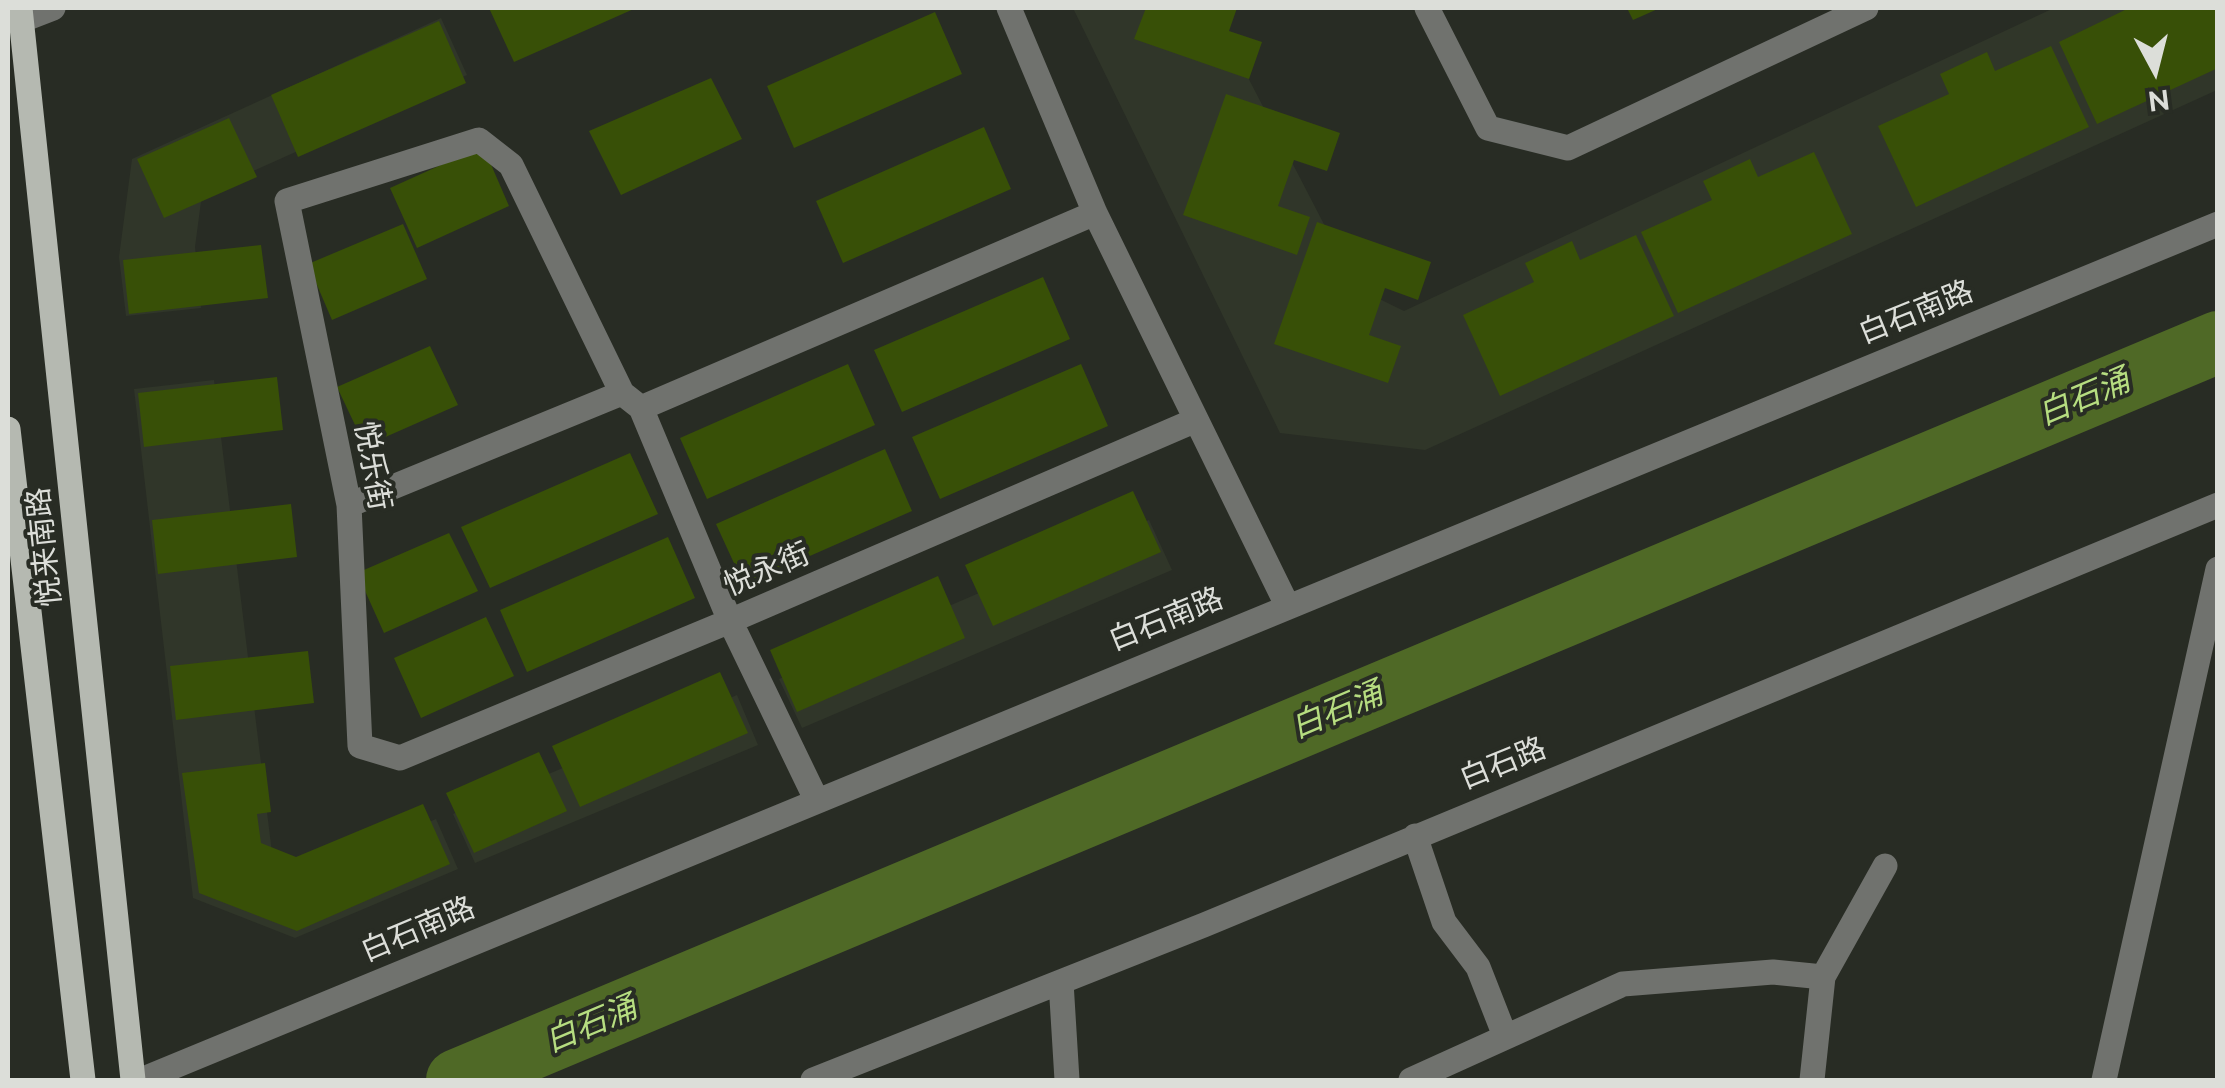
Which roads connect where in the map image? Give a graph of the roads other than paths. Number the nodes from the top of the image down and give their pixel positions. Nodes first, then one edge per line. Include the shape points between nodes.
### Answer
1 (53, 8) edge
2 (1009, 8) edge
3 (1427, 8) edge
4 (1866, 8) edge
5 (21, 14) edge
6 (1095, 213) junction
7 (2218, 224) edge
8 (631, 401) junction
9 (1196, 420) junction
10 (8, 428) edge
11 (2218, 504) edge
12 (349, 505) junction
13 (2218, 569) edge
14 (1287, 605) junction
15 (730, 621) junction
16 (360, 746) joint
17 (816, 799) junction
18 (1416, 836) junction
19 (1885, 866) dead end
20 (1823, 977) junction
21 (1060, 982) junction
22 (1506, 1036) junction
23 (83, 1080) edge
24 (133, 1080) edge
25 (142, 1080) edge
26 (813, 1080) edge
27 (1067, 1080) edge
28 (1411, 1080) edge
29 (1812, 1080) edge
30 (2104, 1080) edge

1 - 5 street
2 - 6 street
3 - 4 street via 1488,128 1568,148
5 - 24 main road, 悦来南路
6 - 8 street
6 - 9 street
7 - 14 street, 白石南路
8 - 12 street
8 - 12 street, 悦乐街 via 511,165 479,140 287,202
8 - 15 street
9 - 14 street
9 - 15 street, 悦永街
10 - 23 main road, 悦来南路
11 - 18 street, 白石路
12 - 16 street, 悦乐街
13 - 30 street
14 - 17 street, 白石南路
15 - 16 street, 悦永街 via 400,758
15 - 17 street
17 - 25 street, 白石南路
18 - 21 street, 白石路
18 - 22 street via 1444,922 1478,967
19 - 20 street
20 - 22 street via 1774,972 1624,984
20 - 29 street
21 - 26 street, 白石路
21 - 27 street
22 - 28 street

